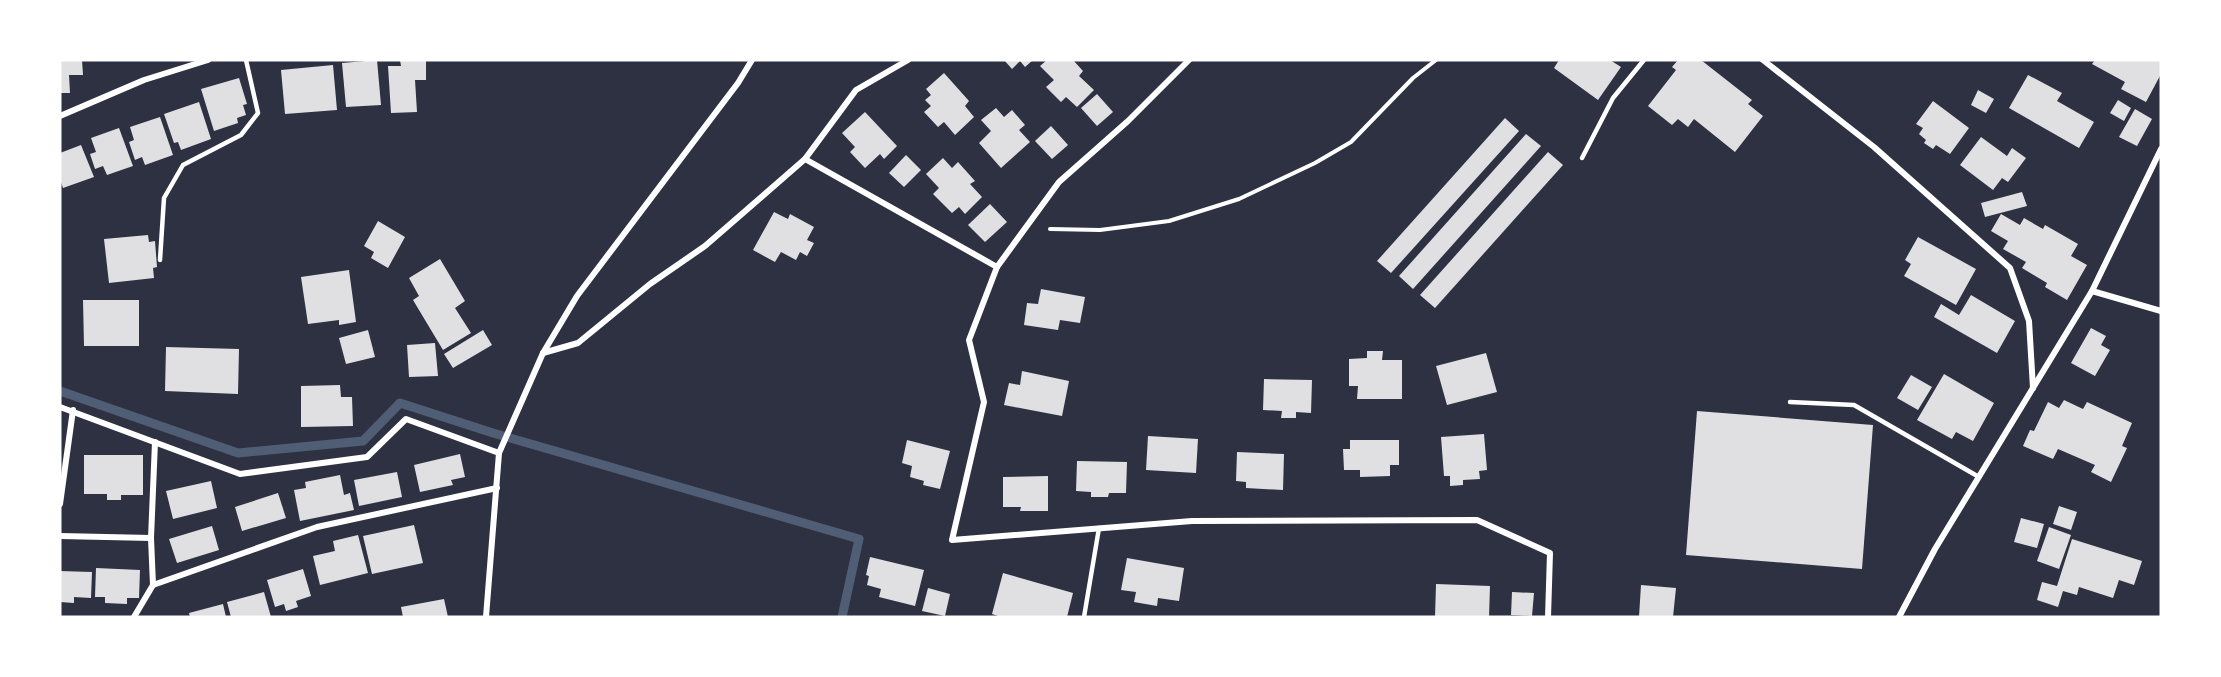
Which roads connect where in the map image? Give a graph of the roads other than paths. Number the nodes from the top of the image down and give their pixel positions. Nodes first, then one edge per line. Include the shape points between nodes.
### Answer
1 (208, 60) edge
2 (246, 60) edge
3 (752, 60) edge
4 (908, 60) edge
5 (1189, 60) edge
6 (1644, 60) edge
7 (1763, 60) edge
8 (60, 116) edge
9 (2161, 149) edge
10 (1582, 158) dead end
11 (805, 159) junction
12 (160, 260) dead end
13 (997, 267) junction
14 (2092, 291) junction
15 (2161, 311) edge
16 (543, 353) junction
17 (2033, 389) junction
18 (1790, 402) dead end
19 (60, 407) edge
20 (73, 410) junction
21 (155, 442) junction
22 (500, 453) junction
23 (1979, 477) junction
24 (497, 488) junction
25 (60, 504) edge
26 (1099, 528) junction
27 (60, 536) edge
28 (151, 538) junction
29 (153, 585) junction
30 (134, 617) edge
31 (486, 617) edge
32 (1084, 617) edge
33 (1548, 617) edge
34 (1899, 617) edge

1 - 8 street via 144,80
2 - 12 lane via 258,112 241,135 183,165 164,198
3 - 16 street via 577,296
4 - 11 street via 856,90
5 - 13 street via 1059,182
6 - 10 lane via 1613,98
7 - 17 street via 1874,147 2010,268 2029,321
9 - 14 street
11 - 13 street
11 - 16 street via 705,246 650,284 578,343
13 - 26 street via 969,340 984,402 952,540
14 - 15 street
14 - 17 street
16 - 22 street
17 - 23 street
18 - 23 lane via 1854,405
19 - 20 street
20 - 21 street
20 - 25 street
21 - 22 street via 240,474 367,457 406,419
21 - 28 street
22 - 24 street
23 - 34 street
24 - 29 street via 317,527
24 - 31 street
26 - 32 lane
26 - 33 street via 1192,521 1477,520 1550,553
27 - 28 street
28 - 29 street
29 - 30 street

